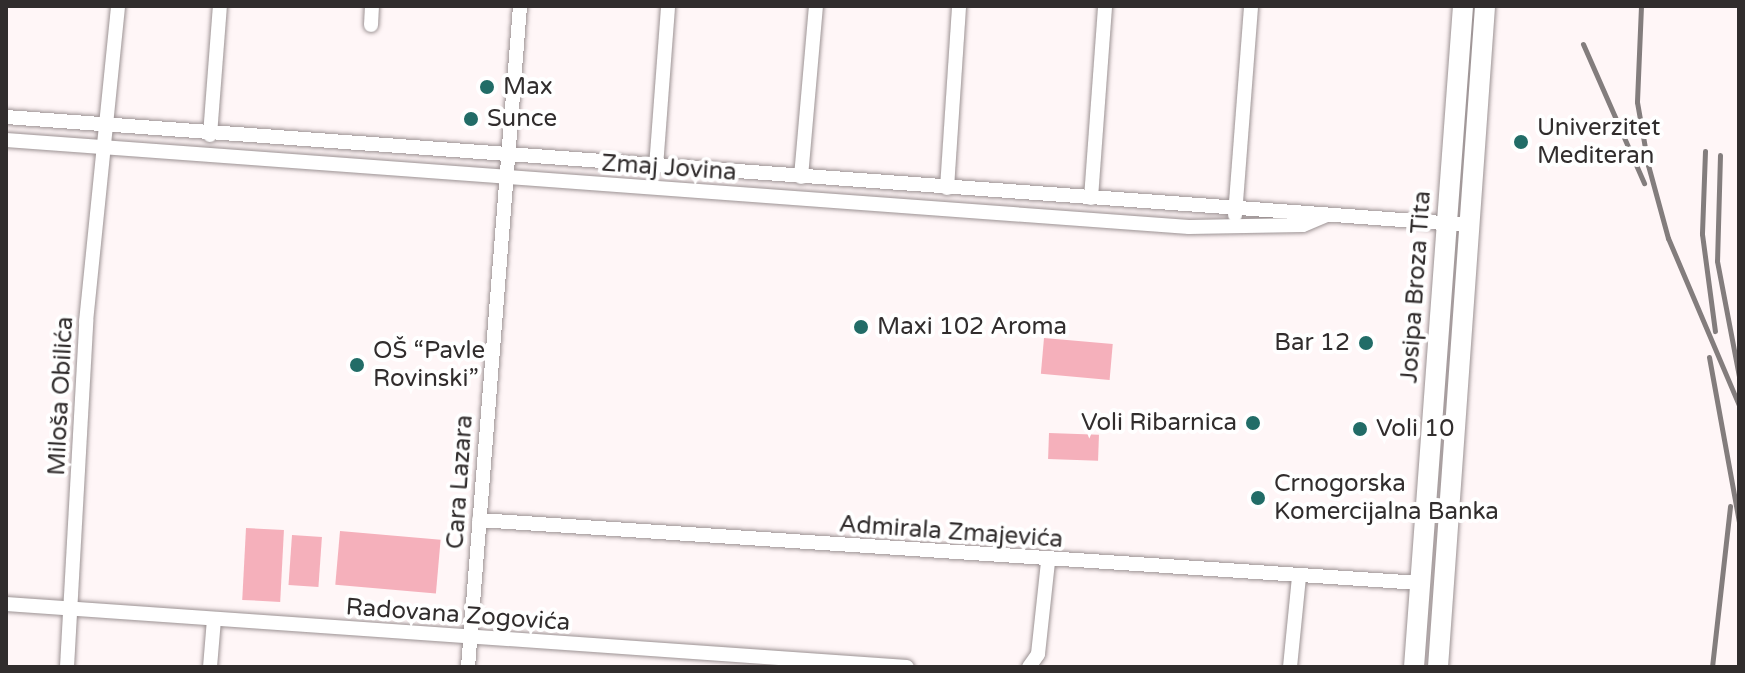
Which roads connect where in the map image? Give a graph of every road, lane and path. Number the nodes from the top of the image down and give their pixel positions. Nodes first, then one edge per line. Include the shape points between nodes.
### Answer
1 (118, 6) edge
2 (220, 6) edge
3 (372, 6) edge
4 (520, 6) edge
5 (668, 6) edge
6 (816, 6) edge
7 (959, 6) edge
8 (1105, 6) edge
9 (1251, 6) edge
10 (1463, 6) edge
11 (1485, 6) edge
12 (371, 25) dead end
13 (6, 117) edge
14 (109, 129) junction
15 (210, 135) junction
16 (6, 140) edge
17 (109, 151) junction
18 (507, 157) junction
19 (656, 167) junction
20 (801, 177) junction
21 (505, 179) junction
22 (947, 188) junction
23 (1091, 198) junction
24 (1235, 208) junction
25 (1326, 214) junction
26 (1447, 223) junction
27 (1469, 225) junction
28 (1234, 227) junction
29 (479, 520) junction
30 (1048, 562) junction
31 (1299, 577) junction
32 (1420, 583) junction
33 (6, 604) edge
34 (71, 609) junction
35 (214, 619) junction
36 (470, 637) junction
37 (676, 651) junction
38 (67, 667) edge
39 (210, 667) edge
40 (468, 667) edge
41 (680, 667) edge
42 (907, 667) edge
43 (1029, 667) edge
44 (1290, 667) edge
45 (1414, 667) edge
46 (1438, 667) edge

1 - 14 street, Miloša Obilića
2 - 15 street
3 - 12 street
4 - 18 street, Cara Lazara
5 - 19 street
6 - 20 street
7 - 22 street
8 - 23 street
9 - 24 street
10 - 26 main road, Josipa Broza Tita
11 - 27 main road, Josipa Broza Tita
13 - 14 street, Zmaj Jovina
14 - 15 street, Zmaj Jovina
14 - 17 street, Miloša Obilića
15 - 18 street, Zmaj Jovina
16 - 17 street, Zmaj Jovina
17 - 21 street, Zmaj Jovina
17 - 34 street, Miloša Obilića via 86,322
18 - 19 street, Zmaj Jovina
18 - 21 street, Cara Lazara
19 - 20 street, Zmaj Jovina
20 - 22 street, Zmaj Jovina
21 - 28 street, Zmaj Jovina
21 - 29 street, Cara Lazara
22 - 23 street, Zmaj Jovina
23 - 24 street, Zmaj Jovina
24 - 25 street, Zmaj Jovina
24 - 28 street
25 - 26 street, Zmaj Jovina
25 - 28 street, Zmaj Jovina via 1303,225
26 - 27 street, Zmaj Jovina
26 - 32 main road, Josipa Broza Tita
27 - 46 main road, Josipa Broza Tita
29 - 30 street, Admirala Zmajevića
29 - 36 street, Cara Lazara
30 - 31 street, Admirala Zmajevića
30 - 43 street via 1038,654
31 - 32 street, Admirala Zmajevića
31 - 44 street
32 - 45 main road, Josipa Broza Tita
33 - 34 street, Radovana Zogovića
34 - 35 street, Radovana Zogovića
34 - 38 street, Miloša Obilića
35 - 36 street, Radovana Zogovića
35 - 39 street
36 - 37 street, Radovana Zogovića
36 - 40 street, Cara Lazara
37 - 41 street
37 - 42 street, Radovana Zogovića

